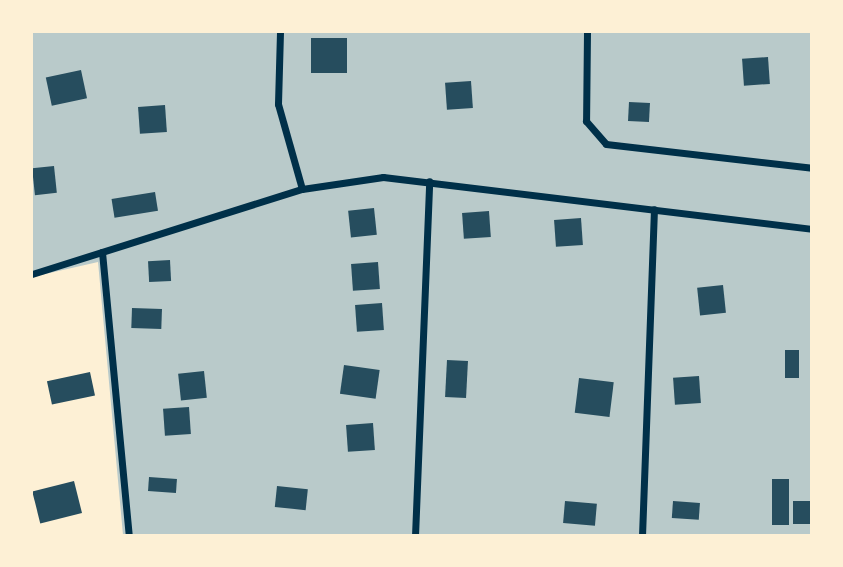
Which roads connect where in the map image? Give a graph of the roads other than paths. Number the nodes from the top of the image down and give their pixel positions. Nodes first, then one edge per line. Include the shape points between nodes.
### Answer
1 (280, 32) edge
2 (587, 32) edge
3 (811, 168) edge
4 (429, 181) junction
5 (302, 189) junction
6 (654, 208) junction
7 (811, 229) edge
8 (102, 252) junction
9 (32, 274) edge
10 (129, 536) edge
11 (415, 536) edge
12 (642, 536) edge

1 - 5 street via 278,104
2 - 3 street via 586,121 606,144
4 - 5 street via 383,177
4 - 6 street
4 - 11 street
5 - 8 street
6 - 7 street
6 - 12 street
8 - 9 street
8 - 10 street

